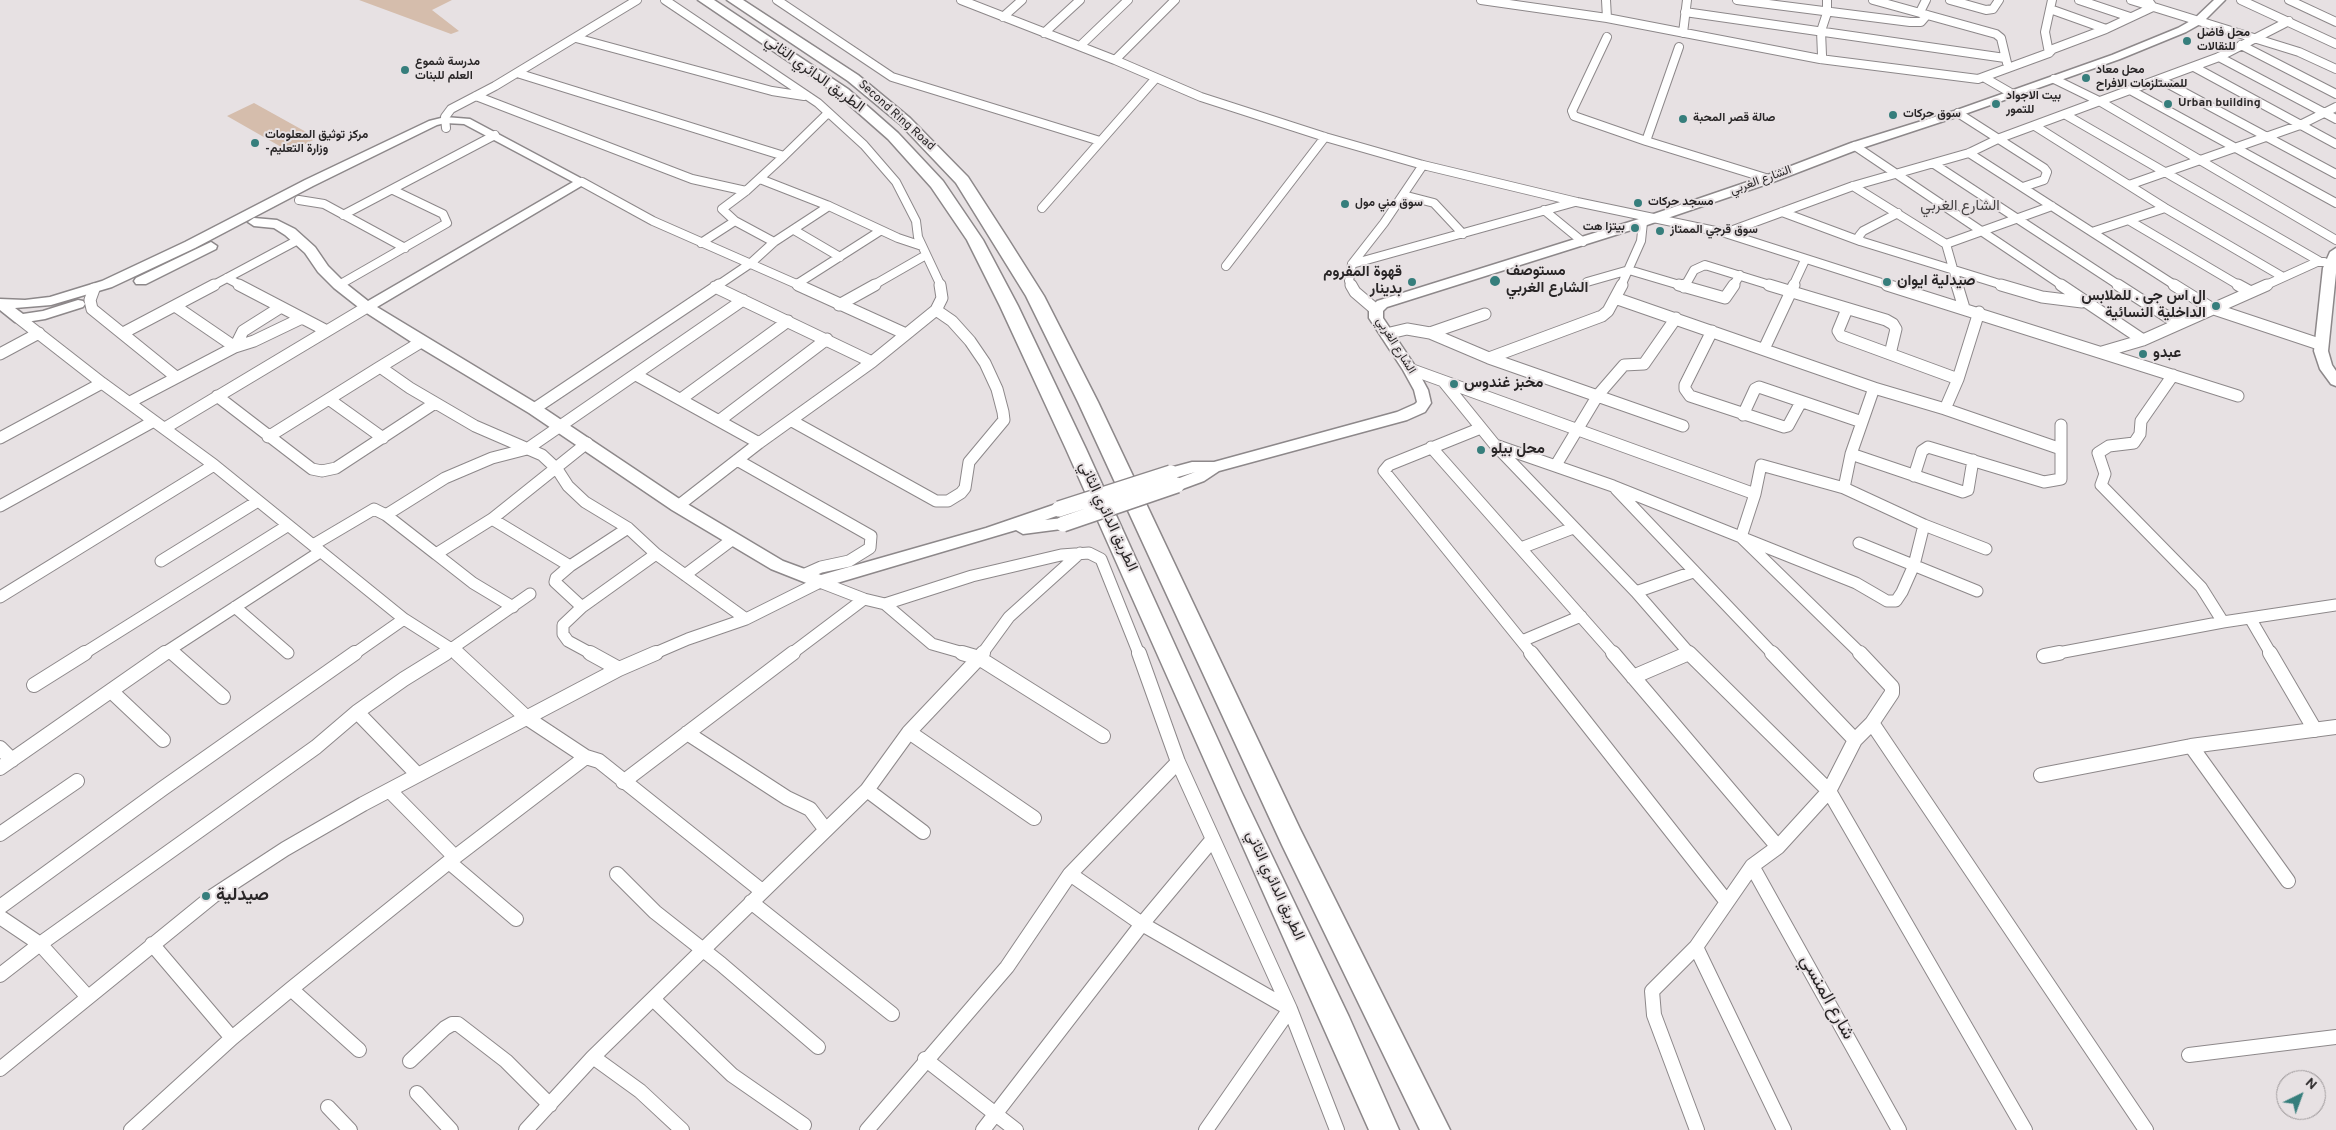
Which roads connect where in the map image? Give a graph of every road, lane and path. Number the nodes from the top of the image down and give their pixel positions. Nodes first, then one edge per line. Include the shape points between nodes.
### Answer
1 (637, 0) edge
2 (665, 0) edge
3 (705, 0) edge
4 (734, 0) edge
5 (777, 0) edge
6 (961, 0) edge
7 (1022, 0) edge
8 (1080, 0) edge
9 (1128, 0) edge
10 (1175, 0) edge
11 (1481, 0) edge
12 (1606, 0) edge
13 (1687, 0) edge
14 (1737, 0) edge
15 (1827, 0) edge
16 (1873, 0) edge
17 (1926, 0) edge
18 (1950, 0) edge
19 (1999, 0) edge
20 (2052, 0) edge
21 (2079, 0) edge
22 (2131, 0) edge
23 (2220, 0) edge
24 (2241, 0) edge
25 (2289, 0) edge
26 (2151, 3) edge
27 (2050, 9) junction
28 (1685, 12) junction
29 (1828, 13) junction
30 (1923, 14) junction
31 (1003, 17) junction
32 (2130, 17) junction
33 (1606, 18) junction
34 (2198, 21) junction
35 (2289, 21) junction
36 (2336, 22) edge
37 (2106, 29) junction
38 (1821, 30) junction
39 (1044, 33) junction
40 (1683, 33) junction
41 (1607, 37) dead end
42 (576, 38) junction
43 (2256, 38) junction
44 (2336, 44) edge
45 (2241, 45) junction
46 (1080, 46) junction
47 (1679, 47) dead end
48 (2049, 53) junction
49 (2220, 57) junction
50 (2004, 58) junction
51 (1820, 59) junction
52 (1115, 60) junction
53 (2010, 66) junction
54 (2194, 67) junction
55 (2336, 69) edge
56 (517, 73) junction
57 (1156, 78) junction
58 (1985, 78) junction
59 (2054, 79) junction
60 (2161, 80) junction
61 (2132, 91) junction
62 (2011, 93) junction
63 (2336, 94) edge
64 (476, 96) junction
65 (808, 97) junction
66 (2101, 102) junction
67 (2336, 107) edge
68 (828, 113) junction
69 (1958, 113) junction
70 (2324, 113) junction
71 (2066, 116) junction
72 (2336, 119) edge
73 (445, 124) junction
74 (2300, 125) junction
75 (2035, 126) junction
76 (495, 135) junction
77 (2265, 136) junction
78 (1325, 137) junction
79 (2000, 138) junction
80 (1100, 140) junction
81 (1646, 141) junction
82 (2336, 144) edge
83 (1855, 146) junction
84 (2237, 147) junction
85 (1969, 153) junction
86 (784, 156) junction
87 (2200, 162) junction
88 (1934, 164) junction
89 (1423, 165) junction
90 (2163, 171) junction
91 (1896, 174) junction
92 (2336, 174) edge
93 (760, 179) junction
94 (1769, 179) junction
95 (582, 182) junction
96 (2129, 185) junction
97 (1853, 186) junction
98 (2023, 187) junction
99 (393, 190) junction
100 (746, 191) junction
101 (1403, 194) junction
102 (298, 200) junction
103 (1576, 202) junction
104 (2336, 203) edge
105 (829, 206) junction
106 (2052, 206) junction
107 (1042, 208) dead end
108 (2165, 208) junction
109 (1544, 210) junction
110 (1782, 212) junction
111 (1898, 213) junction
112 (343, 215) junction
113 (2016, 219) junction
114 (735, 220) junction
115 (1648, 220) junction
116 (2130, 221) junction
117 (254, 222) junction
118 (794, 230) junction
119 (880, 230) junction
120 (1983, 231) junction
121 (2092, 232) junction
122 (1725, 233) junction
123 (1463, 234) junction
124 (298, 240) junction
125 (2336, 240) edge
126 (1860, 241) junction
127 (774, 242) junction
128 (1583, 242) junction
129 (701, 244) junction
130 (1946, 244) junction
131 (405, 248) junction
132 (924, 250) junction
133 (840, 256) junction
134 (2329, 259) edge
135 (1804, 260) junction
136 (751, 263) junction
137 (1352, 264) junction
138 (1226, 266) dead end
139 (1955, 269) junction
140 (1629, 270) junction
141 (1740, 276) junction
142 (2283, 277) junction
143 (227, 278) junction
144 (1587, 282) dead end
145 (797, 284) junction
146 (339, 286) junction
147 (715, 287) junction
148 (1684, 287) junction
149 (1790, 291) junction
150 (2249, 291) junction
151 (92, 294) junction
152 (1036, 296) joint
153 (1616, 298) junction
154 (743, 300) junction
155 (2085, 302) junction
156 (0, 303) edge
157 (839, 305) junction
158 (175, 306) junction
159 (281, 306) junction
160 (367, 307) junction
161 (1964, 308) junction
162 (2211, 308) junction
163 (1847, 309) junction
164 (936, 310) junction
165 (1376, 310) junction
166 (1979, 312) junction
167 (1485, 314) dead end
168 (302, 318) junction
169 (1676, 318) junction
170 (20, 319) junction
171 (788, 320) junction
172 (2177, 323) junction
173 (327, 331) junction
174 (1712, 331) junction
175 (39, 332) junction
176 (123, 333) junction
177 (1430, 333) junction
178 (906, 334) junction
179 (1386, 334) junction
180 (828, 339) junction
181 (2143, 340) junction
182 (421, 342) junction
183 (2322, 345) junction
184 (235, 347) junction
185 (1764, 350) junction
186 (2102, 352) junction
187 (0, 354) edge
188 (1890, 354) junction
189 (1489, 358) junction
190 (872, 362) junction
191 (380, 367) junction
192 (1410, 369) junction
193 (636, 375) junction
194 (2174, 375) junction
195 (176, 377) junction
196 (1958, 379) junction
197 (2336, 380) edge
198 (1444, 381) junction
199 (102, 383) junction
200 (1874, 388) junction
201 (217, 396) junction
202 (1598, 396) junction
203 (2238, 396) dead end
204 (681, 399) junction
205 (330, 400) junction
206 (130, 402) junction
207 (1801, 402) junction
208 (436, 403) junction
209 (534, 409) junction
210 (1945, 409) junction
211 (1743, 415) junction
212 (720, 420) junction
213 (154, 421) junction
214 (792, 421) junction
215 (1862, 422) junction
216 (2061, 425) dead end
217 (1683, 426) dead end
218 (561, 427) junction
219 (165, 428) junction
220 (1481, 428) junction
221 (1578, 430) junction
222 (268, 437) junction
223 (0, 438) edge
224 (383, 438) junction
225 (587, 443) junction
226 (759, 443) junction
227 (1495, 445) junction
228 (1431, 447) junction
229 (527, 448) junction
230 (2061, 449) junction
231 (1851, 454) junction
232 (737, 460) junction
233 (1973, 460) junction
234 (214, 465) junction
235 (1556, 465) junction
236 (557, 468) junction
237 (1914, 476) junction
238 (1613, 486) junction
239 (1844, 488) junction
240 (1755, 494) junction
241 (258, 501) junction
242 (0, 506) edge
243 (678, 506) junction
244 (386, 515) junction
245 (492, 519) junction
246 (1924, 525) junction
247 (287, 526) junction
248 (628, 528) junction
249 (1574, 528) junction
250 (1741, 537) junction
251 (733, 539) junction
252 (1859, 543) dead end
253 (316, 548) junction
254 (1521, 548) junction
255 (1986, 549) dead end
256 (1080, 553) junction
257 (436, 554) junction
258 (656, 554) junction
259 (161, 562) dead end
260 (1914, 565) junction
261 (570, 566) junction
262 (1693, 572) junction
263 (685, 575) junction
264 (803, 576) junction
265 (820, 582) junction
266 (1977, 591) dead end
267 (1636, 592) junction
268 (530, 594) dead end
269 (0, 598) edge
270 (864, 598) junction
271 (886, 604) junction
272 (2336, 605) edge
273 (235, 607) junction
274 (513, 607) junction
275 (582, 607) junction
276 (1581, 616) junction
277 (2250, 618) junction
278 (404, 619) junction
279 (746, 619) junction
280 (2223, 622) junction
281 (1522, 641) junction
282 (453, 649) junction
283 (169, 650) junction
284 (288, 653) dead end
285 (1689, 653) junction
286 (2044, 656) dead end
287 (979, 658) junction
288 (619, 669) junction
289 (1633, 677) junction
290 (34, 685) dead end
291 (111, 691) junction
292 (223, 697) dead end
293 (357, 712) junction
294 (527, 718) junction
295 (1872, 723) junction
296 (2336, 727) edge
297 (2314, 730) junction
298 (909, 732) junction
299 (687, 733) junction
300 (1103, 736) dead end
301 (162, 740) dead end
302 (1855, 740) junction
303 (2191, 746) junction
304 (0, 748) edge
305 (586, 757) junction
306 (12, 760) junction
307 (1178, 762) junction
308 (0, 768) edge
309 (418, 775) junction
310 (2041, 775) dead end
311 (77, 781) dead end
312 (623, 782) junction
313 (867, 790) junction
314 (390, 791) junction
315 (1829, 791) junction
316 (1034, 818) dead end
317 (826, 830) junction
318 (923, 832) dead end
319 (0, 834) edge
320 (1213, 839) junction
321 (1778, 847) junction
322 (452, 860) junction
323 (1752, 866) junction
324 (617, 874) dead end
325 (1070, 874) junction
326 (2288, 881) dead end
327 (762, 891) junction
328 (751, 902) junction
329 (1727, 902) junction
330 (0, 907) edge
331 (0, 917) edge
332 (516, 919) dead end
333 (1142, 924) junction
334 (40, 944) junction
335 (152, 944) junction
336 (1696, 947) junction
337 (702, 951) junction
338 (0, 975) edge
339 (292, 989) junction
340 (87, 996) junction
341 (653, 999) junction
342 (1290, 1009) junction
343 (892, 1014) dead end
344 (2336, 1037) edge
345 (232, 1038) junction
346 (818, 1048) dead end
347 (359, 1050) dead end
348 (2189, 1054) dead end
349 (593, 1057) junction
350 (926, 1059) junction
351 (410, 1061) dead end
352 (0, 1069) edge
353 (417, 1093) dead end
354 (550, 1105) junction
355 (328, 1108) dead end
356 (996, 1113) junction
357 (804, 1126) dead end
358 (1333, 1128) edge
359 (132, 1130) edge
360 (350, 1130) edge
361 (451, 1130) edge
362 (526, 1130) edge
363 (682, 1130) edge
364 (867, 1130) edge
365 (983, 1130) edge
366 (1016, 1130) edge
367 (1206, 1130) edge
368 (1384, 1130) edge
369 (1435, 1130) edge
370 (1697, 1130) edge
371 (1784, 1130) edge
372 (1900, 1130) edge
373 (2025, 1130) edge
374 (2146, 1130) edge

1 - 42 street
2 - 65 street
3 - 368 highway, الطريق الدائري الثاني via 842,92 893,136 937,184 975,240 1076,449
4 - 152 highway, Second Ring Road via 853,78 905,121 962,180
5 - 80 street via 892,77
6 - 31 street
7 - 31 street
8 - 39 street
9 - 46 street
10 - 52 street
11 - 33 street
12 - 33 street
13 - 28 street
14 - 29 street
15 - 29 street
16 - 30 street
17 - 30 street
18 - 19 street via 1986,10 1993,9
20 - 27 street
21 - 32 street
22 - 26 street
23 - 34 street, الشارع الغربي
24 - 35 street
25 - 36 street
26 - 32 street
26 - 34 street
27 - 37 street
27 - 48 street via 2045,32
28 - 38 street
28 - 40 street
29 - 30 street via 1917,22 1924,21
29 - 38 street
30 - 50 street via 1996,34 2002,38
31 - 39 street
32 - 37 street
33 - 40 street
34 - 43 street
34 - 59 street, الشارع الغربي via 2154,42
35 - 43 street
35 - 44 street
37 - 48 street
38 - 50 street
38 - 51 street
39 - 46 street
40 - 51 street
41 - 81 street via 1572,114
42 - 56 street
42 - 65 street via 772,91
43 - 45 street
43 - 55 street via 2307,55
45 - 49 street
45 - 63 street
46 - 52 street
47 - 81 street
48 - 53 street
49 - 54 street
49 - 70 street
50 - 53 street
51 - 58 street via 1963,78
52 - 57 street
53 - 58 street
54 - 60 street
54 - 74 street
56 - 64 street
56 - 86 street
57 - 78 street via 1201,97
57 - 80 street
58 - 62 street
59 - 62 street, الشارع الغربي
59 - 66 street
60 - 61 street
60 - 77 street
61 - 66 street
61 - 84 street
62 - 69 street, الشارع الغربي
64 - 73 street via 451,109 446,114
64 - 100 street via 692,179
65 - 68 street
66 - 71 street
66 - 87 street
67 - 70 street
68 - 86 street
68 - 132 street via 864,145 896,182 916,221
69 - 79 street
69 - 83 street, الشارع الغربي
70 - 72 street
70 - 74 street
71 - 75 street
71 - 90 street
73 - 76 street via 463,121
73 - 102 street
73 - 151 street via 433,123
74 - 77 street
74 - 82 street
75 - 79 street
75 - 96 street
76 - 95 street
76 - 99 street
77 - 84 street
77 - 92 street
78 - 89 street
78 - 138 street
79 - 85 street
79 - 98 street via 2047,172 2044,180
80 - 107 street
81 - 94 street
83 - 91 street
83 - 94 street, الشارع الغربي
84 - 87 street
84 - 104 street
85 - 88 street
85 - 98 street
86 - 93 street
87 - 90 street
87 - 125 street
88 - 91 street
88 - 113 street
89 - 101 street
89 - 103 street
90 - 96 street
90 - 134 street
91 - 97 street
91 - 120 street
93 - 100 street
93 - 105 street
94 - 115 street, الشارع الغربي
95 - 129 street
95 - 160 street
96 - 108 street
97 - 110 street
97 - 111 street
98 - 106 street
99 - 112 street
99 - 131 street via 447,218 447,223 441,228
100 - 114 street via 722,209
101 - 123 street via 1434,203
101 - 137 street
102 - 112 street via 324,204
102 - 117 street
103 - 109 street
103 - 115 street
105 - 118 street
105 - 119 street
106 - 113 street
106 - 121 street
108 - 116 street
108 - 142 street
109 - 123 street
109 - 128 street
110 - 122 street
110 - 126 street
111 - 126 street via 1863,232 1859,236
111 - 130 street
112 - 131 street
113 - 120 street
113 - 172 street
114 - 127 street
114 - 129 street
115 - 122 street
115 - 128 street, الشارع الغربي
115 - 140 street
116 - 121 street
116 - 150 street
117 - 124 street via 277,224
117 - 151 street via 171,268
118 - 127 street
118 - 133 street
119 - 132 street
119 - 133 street
120 - 130 street
120 - 155 street
121 - 162 street
122 - 135 street
123 - 137 street
124 - 143 street
124 - 146 street
126 - 139 street
127 - 136 street
128 - 165 street, الشارع الغربي via 1382,304
129 - 136 street
130 - 139 street
131 - 146 street
132 - 157 street
132 - 164 street via 942,288 942,298
133 - 145 street
134 - 142 street
134 - 183 street
135 - 149 street
135 - 161 street
136 - 145 street
136 - 147 street
137 - 165 street via 1349,281 1355,292
139 - 155 street via 2042,297
139 - 161 street
140 - 144 street
140 - 148 street
140 - 153 street
141 - 148 street via 1700,266
141 - 148 street via 1726,298
141 - 149 street
142 - 150 street
143 - 158 street
143 - 159 street
145 - 157 street
146 - 160 street
147 - 154 street
147 - 209 street
149 - 163 street
149 - 185 street
150 - 162 street
151 - 156 street via 37,304
151 - 170 street via 45,315
151 - 176 street via 92,309
152 - 369 highway, الطريق الدائري الثاني via 1291,837
153 - 169 street
153 - 189 street via 1608,311 1595,320
154 - 171 street
154 - 193 street
155 - 181 street
156 - 170 street
157 - 178 street
158 - 176 street
158 - 184 street
159 - 168 street
159 - 184 street via 243,331
160 - 173 street
160 - 182 street
161 - 166 street
162 - 172 street
162 - 183 street
163 - 188 street via 1893,324 1896,329
163 - 188 street via 1838,333 1847,340
164 - 178 street
164 - 214 street via 952,321 985,363 1003,412 1004,420 969,462 965,488 961,493 948,501 936,500
165 - 179 street, الشارع الغربي via 1376,318
166 - 186 street
166 - 196 street
167 - 177 street
168 - 173 street
168 - 184 street
169 - 174 street
169 - 202 street via 1644,364 1624,365
170 - 175 street
171 - 180 street
171 - 204 street
172 - 181 street
173 - 201 street
174 - 185 street
174 - 211 street via 1685,389 1693,398
175 - 187 street
175 - 199 street
176 - 195 street
177 - 179 street via 1407,329
177 - 189 street
178 - 190 street
179 - 192 street, الشارع الغربي
180 - 190 street
180 - 212 street
181 - 186 street
182 - 191 street
182 - 209 street
183 - 197 street via 2322,357
184 - 195 street
185 - 200 street
186 - 194 street
188 - 196 street
189 - 202 street
190 - 214 street
191 - 205 street
191 - 208 street
192 - 198 street
192 - 265 street, الشارع الغربي, bridge via 1424,403 1402,416 1214,467 1199,477 1174,479 1061,516 989,532
193 - 204 street
193 - 218 street
194 - 203 street
194 - 280 street via 2141,422 2140,434 2134,443 2109,446 2098,453 2105,474 2101,485 2201,587
195 - 206 street
196 - 210 street
198 - 220 street
198 - 221 street
199 - 206 street
199 - 223 street
200 - 210 street
200 - 215 street
201 - 219 street
201 - 222 street
202 - 217 street
202 - 221 street
204 - 212 street
205 - 222 street
205 - 224 street
206 - 213 street
207 - 211 street via 1786,427
207 - 211 street via 1757,387
207 - 215 street
208 - 224 street
208 - 229 street via 500,438
209 - 218 street
210 - 230 street
212 - 226 street
213 - 219 street
213 - 242 street
214 - 226 street
215 - 231 street
216 - 230 street
218 - 225 street
218 - 229 street
219 - 234 street
220 - 227 street
220 - 228 street
221 - 235 street
221 - 240 street
222 - 224 street via 312,469 322,471 336,468
225 - 236 street
225 - 243 street
226 - 232 street
227 - 235 street
227 - 249 street
228 - 254 street
228 - 281 street via 1385,467 1384,471
229 - 236 street
229 - 244 street via 492,458 445,478
230 - 233 street via 2061,479 2050,482
231 - 237 street
231 - 239 street
232 - 243 street
232 - 264 street via 871,536 870,548 849,561 821,567
233 - 237 street via 1924,448
233 - 237 street via 1965,492
234 - 241 street
234 - 269 street
235 - 238 street
236 - 245 street
236 - 248 street via 568,486 585,502
238 - 250 street
238 - 262 street
239 - 240 street via 1761,465
239 - 246 street
240 - 250 street
241 - 247 street
241 - 259 street
243 - 251 street
244 - 253 street via 380,510 368,511
244 - 257 street
245 - 257 street
245 - 261 street
246 - 255 street
246 - 260 street
247 - 253 street
247 - 290 street
248 - 258 street
248 - 261 street
249 - 254 street
249 - 267 street
250 - 260 street via 1856,583 1892,602 1902,592
250 - 295 street via 1892,687 1892,693
251 - 263 street
251 - 264 street via 777,566
252 - 260 street
253 - 273 street
253 - 278 street
254 - 276 street
256 - 271 street via 972,576
256 - 287 street via 1009,617
256 - 307 street via 1101,559
257 - 274 street via 473,583
258 - 263 street
258 - 275 street
260 - 266 street
261 - 275 street via 555,582
262 - 267 street
262 - 302 street
263 - 279 street
264 - 265 street
265 - 270 street
265 - 279 street
267 - 285 street
268 - 274 street
270 - 271 street
270 - 299 street
271 - 287 street via 932,644
272 - 277 street
273 - 283 street
273 - 284 street
274 - 282 street
275 - 288 street via 564,625 563,634 568,641
276 - 281 street
276 - 289 street
277 - 280 street
277 - 297 street
278 - 282 street
278 - 330 street
279 - 288 street via 688,639
280 - 286 street
281 - 329 street
282 - 293 street
282 - 294 street
283 - 291 street
283 - 292 street
285 - 289 street
285 - 315 street
287 - 298 street
287 - 300 street
288 - 294 street
289 - 321 street
291 - 301 street
291 - 306 street
293 - 309 street
293 - 334 street via 316,747
294 - 305 street
294 - 309 street
295 - 302 street
295 - 374 street
296 - 297 street
297 - 303 street
298 - 313 street
298 - 316 street
299 - 312 street
299 - 317 street via 787,798 810,809
302 - 315 street
303 - 310 street
303 - 326 street
304 - 306 street
305 - 312 street via 598,761
305 - 322 street
306 - 308 street
307 - 320 street
307 - 325 street
309 - 314 street
311 - 319 street
312 - 327 street
313 - 317 street
313 - 318 street
314 - 322 street
314 - 335 street via 277,854 213,896
315 - 321 street
315 - 373 street
317 - 327 street
320 - 333 street
320 - 342 street
321 - 323 street
322 - 332 street
322 - 339 street
323 - 329 street
323 - 372 street, شارع المنسي
324 - 337 street via 655,912
325 - 333 street
325 - 350 street via 1007,967
327 - 328 street
328 - 337 street
328 - 343 street
329 - 336 street
331 - 334 street
333 - 342 street
333 - 356 street
334 - 338 street
334 - 340 street
335 - 340 street
335 - 345 street
336 - 370 street via 1652,991 1654,1015
336 - 371 street
337 - 341 street
337 - 346 street
339 - 345 street
339 - 347 street
340 - 352 street
341 - 349 street
341 - 357 street via 732,1075
342 - 358 street
342 - 367 street
344 - 348 street
345 - 359 street
349 - 354 street
349 - 363 street via 640,1091
350 - 356 street
350 - 364 street
351 - 354 street via 445,1028 458,1024 506,1061
353 - 361 street
354 - 362 street
355 - 360 street
356 - 365 street
356 - 366 street

